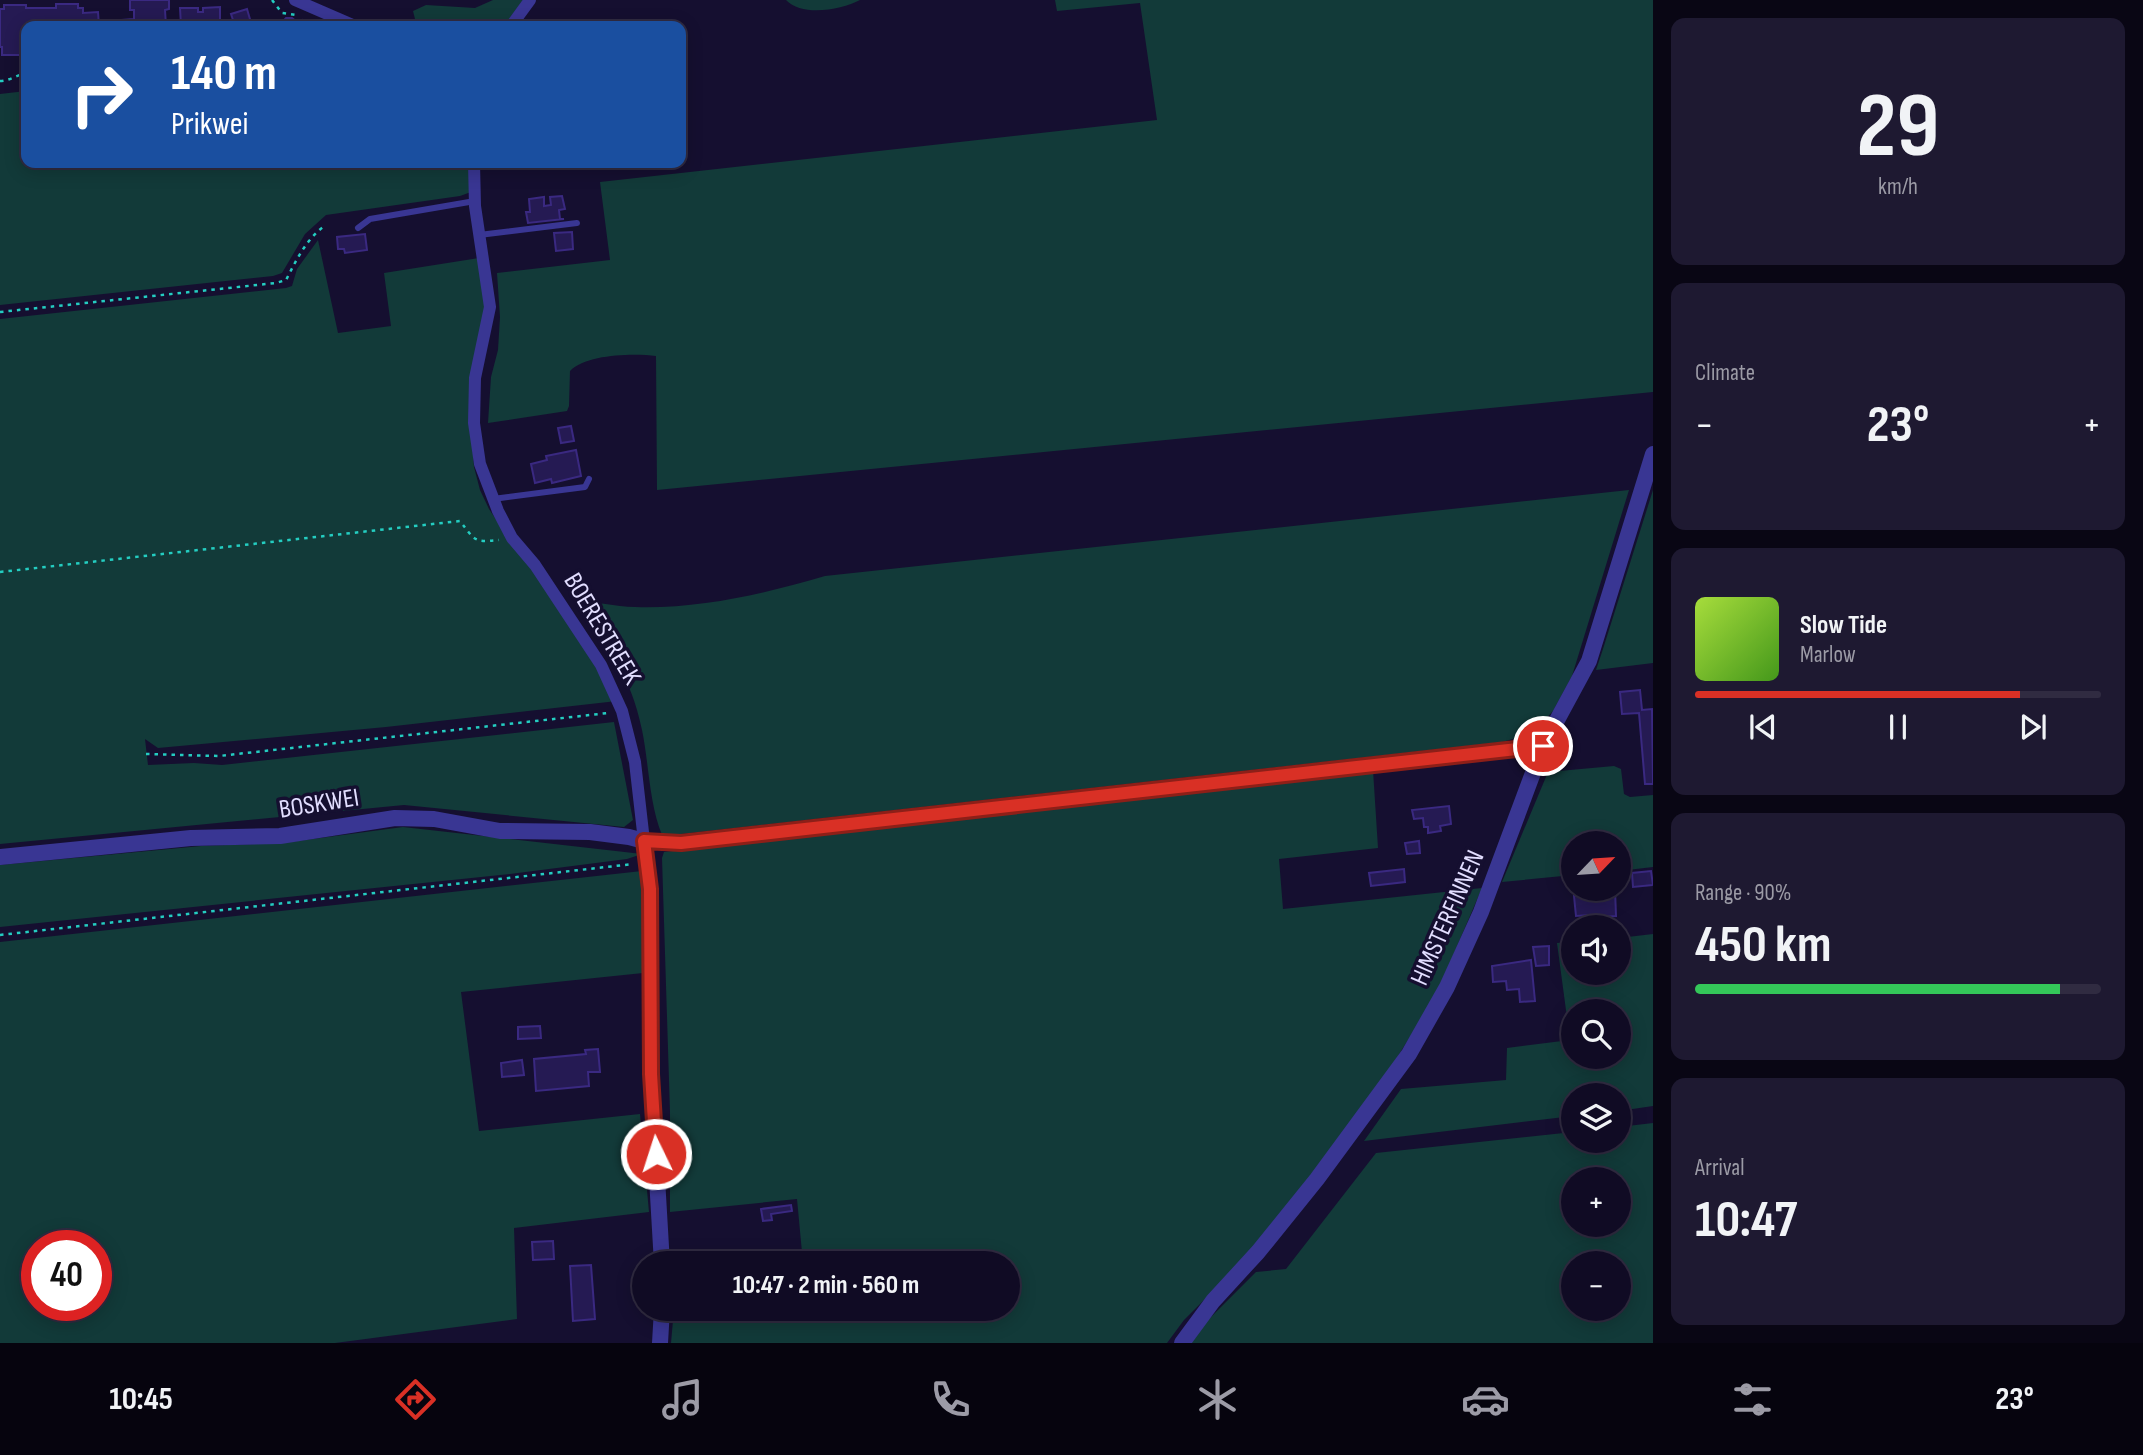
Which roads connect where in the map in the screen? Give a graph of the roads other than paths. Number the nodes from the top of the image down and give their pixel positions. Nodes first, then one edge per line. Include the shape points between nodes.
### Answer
1 (295, 0) edge
2 (530, 0) edge
3 (343, 21) edge
4 (515, 21) edge
5 (474, 168) edge
6 (475, 201) junction
7 (577, 223) dead end
8 (358, 228) dead end
9 (479, 235) junction
10 (1653, 454) edge
11 (589, 478) dead end
12 (493, 499) junction
13 (1543, 746) junction
14 (644, 841) junction
15 (0, 858) edge
16 (661, 1251) edge
17 (661, 1321) edge
18 (660, 1343) edge
19 (1182, 1343) edge

1 - 3 street
2 - 4 street
5 - 6 street, BOERESTREEK
6 - 8 lane via 370,219
6 - 9 street, BOERESTREEK
7 - 9 lane
9 - 12 street, BOERESTREEK via 490,307 475,378 474,424 480,464
10 - 13 street, HIMSTERFINNEN via 1588,661
11 - 12 lane via 585,487
12 - 14 street, BOERESTREEK via 512,538 601,665 622,711 635,762
13 - 14 street via 681,843
13 - 19 street, HIMSTERFINNEN via 1481,912 1447,987 1409,1054 1317,1179
14 - 15 street, BOSKWEI via 601,833 500,831 405,818 280,836 191,838
14 - 16 street, BOERESTREEK
17 - 18 street

